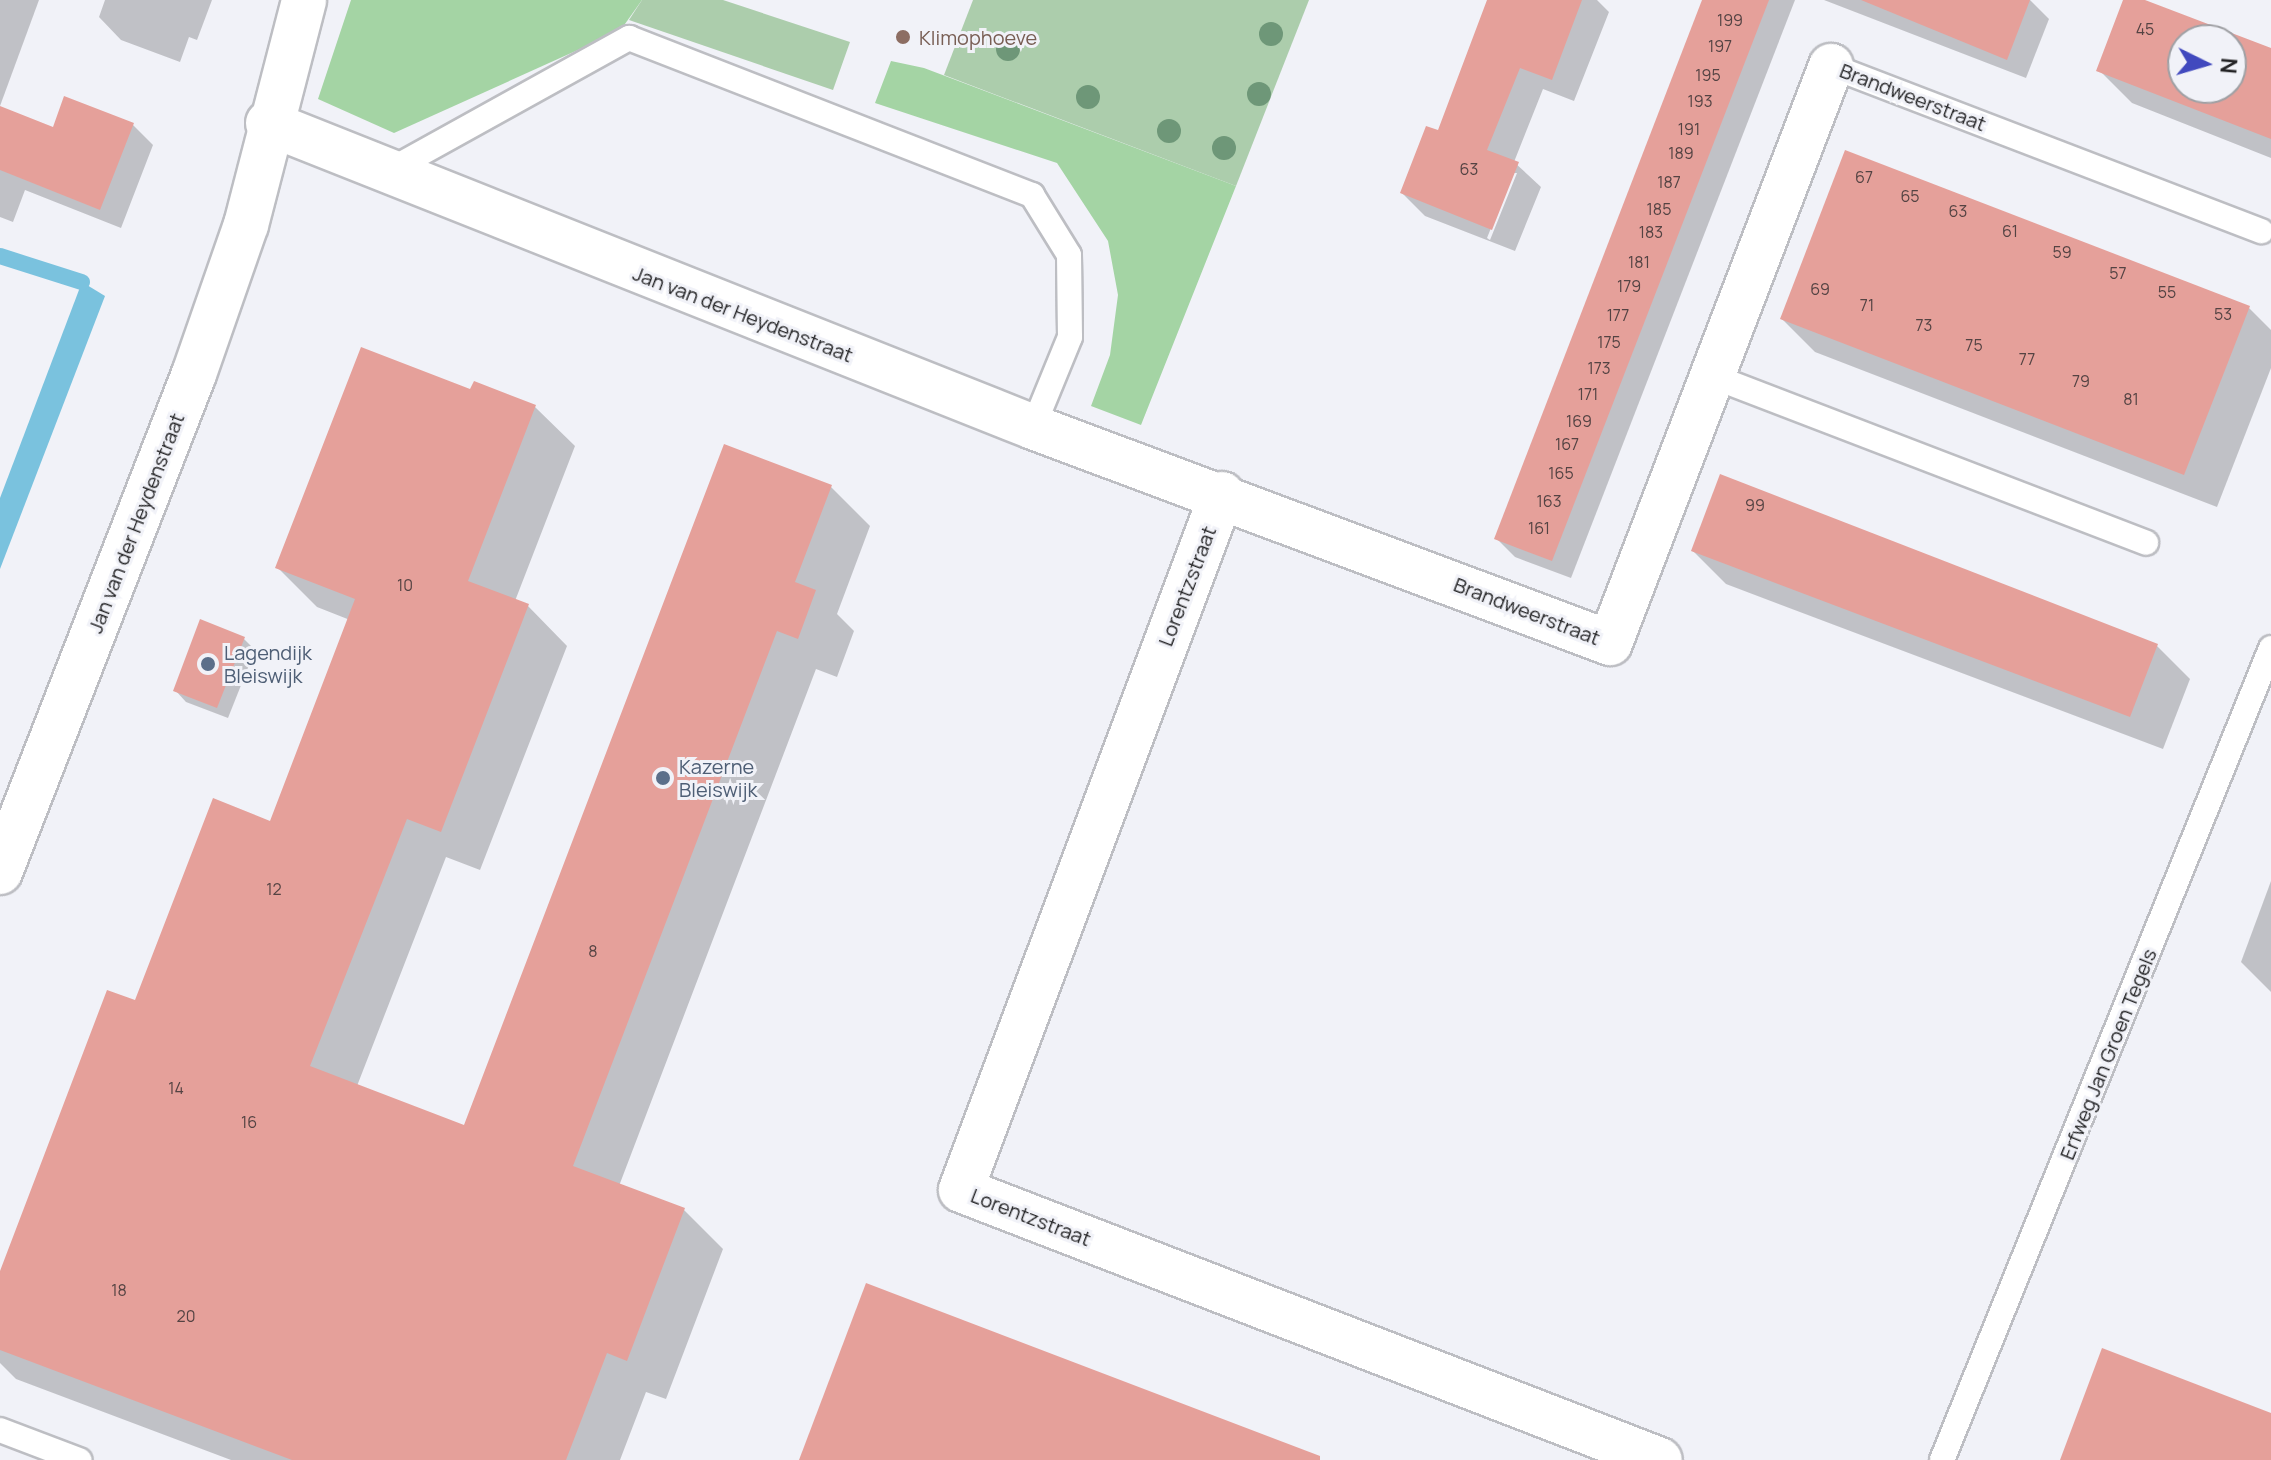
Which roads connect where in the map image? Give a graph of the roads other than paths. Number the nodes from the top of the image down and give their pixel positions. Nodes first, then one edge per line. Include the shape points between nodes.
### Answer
1 (304, 0) edge
2 (1831, 66) joint
3 (268, 123) junction
4 (384, 173) junction
5 (2261, 231) dead end
6 (1712, 376) junction
7 (1033, 427) junction
8 (1222, 494) junction
9 (2146, 543) dead end
10 (2271, 648) edge
11 (0, 872) edge
12 (0, 1430) edge
13 (79, 1460) edge
14 (1660, 1460) edge
15 (1942, 1460) edge

1 - 3 street, Jan van der Heydenstraat
2 - 5 lane, Brandweerstraat
2 - 6 street, Brandweerstraat
3 - 4 street, Jan van der Heydenstraat
3 - 11 street, Jan van der Heydenstraat via 246,225 194,374
4 - 7 street, Jan van der Heydenstraat
4 - 7 lane via 629,38 944,160 1032,195 1069,255 1070,337
6 - 8 street, Brandweerstraat via 1610,643
6 - 9 lane
7 - 8 street, Jan van der Heydenstraat
8 - 14 street, Lorentzstraat via 961,1190
10 - 15 lane, Erfweg Jan Groen Tegels
12 - 13 lane

